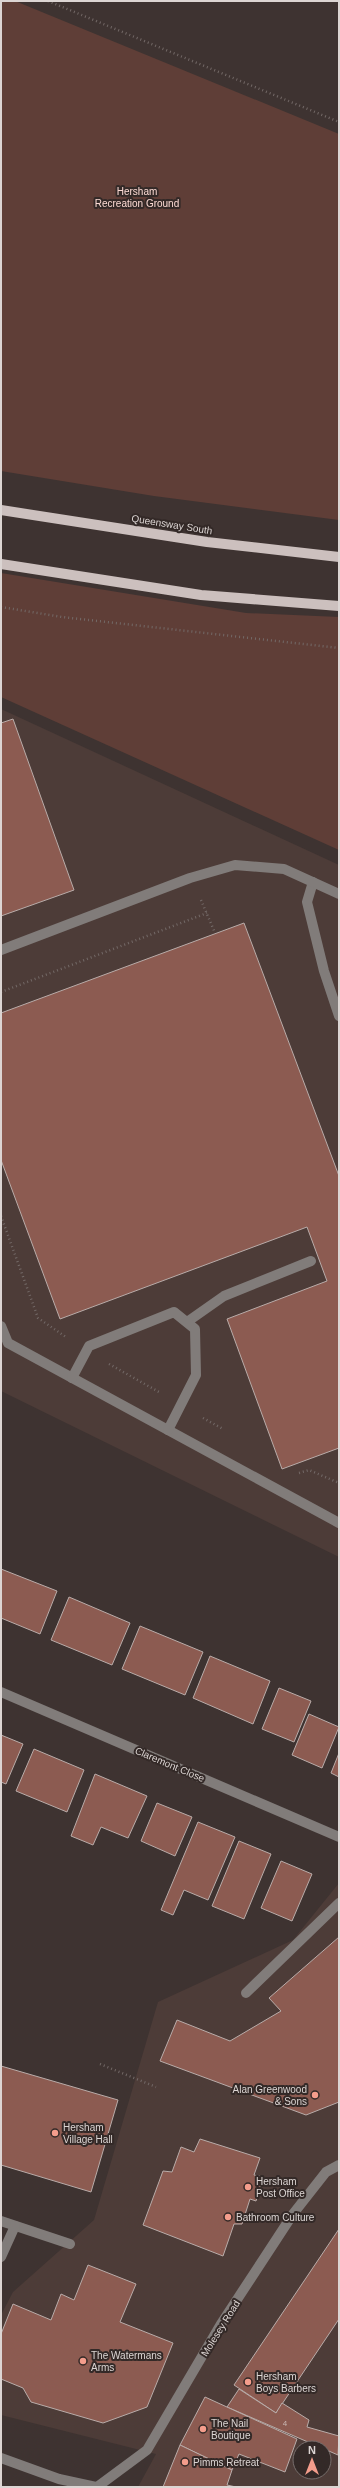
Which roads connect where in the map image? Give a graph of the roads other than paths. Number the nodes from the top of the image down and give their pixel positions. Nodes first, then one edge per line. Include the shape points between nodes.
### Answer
1 (1, 510) edge
2 (339, 557) edge
3 (1, 564) edge
4 (339, 606) edge
5 (313, 882) junction
6 (339, 894) edge
7 (1, 950) edge
8 (339, 1016) edge
9 (311, 1262) dead end
10 (186, 1322) junction
11 (1, 1326) edge
12 (72, 1378) junction
13 (168, 1430) junction
14 (339, 1523) edge
15 (1, 1692) edge
16 (339, 1837) edge
17 (339, 1903) edge
18 (246, 1993) dead end
19 (339, 2165) edge
20 (1, 2221) edge
21 (15, 2226) junction
22 (70, 2244) dead end
23 (1, 2257) edge
24 (1, 2458) edge
25 (96, 2487) edge

1 - 2 main road, Queensway South via 207,542
3 - 4 main road via 201,595
5 - 6 street
5 - 7 street via 284,869 235,865 190,878
5 - 8 street via 306,902
9 - 10 street via 224,1296
10 - 12 street via 174,1312 89,1346
10 - 13 street via 195,1329 196,1375
11 - 12 street via 8,1343
12 - 13 street
13 - 14 street
15 - 16 street, Claremont Close
17 - 18 street
19 - 25 street, Molesey Road via 326,2172 292,2214 146,2450
20 - 21 street
21 - 22 street
21 - 23 street
24 - 25 street via 59,2478

